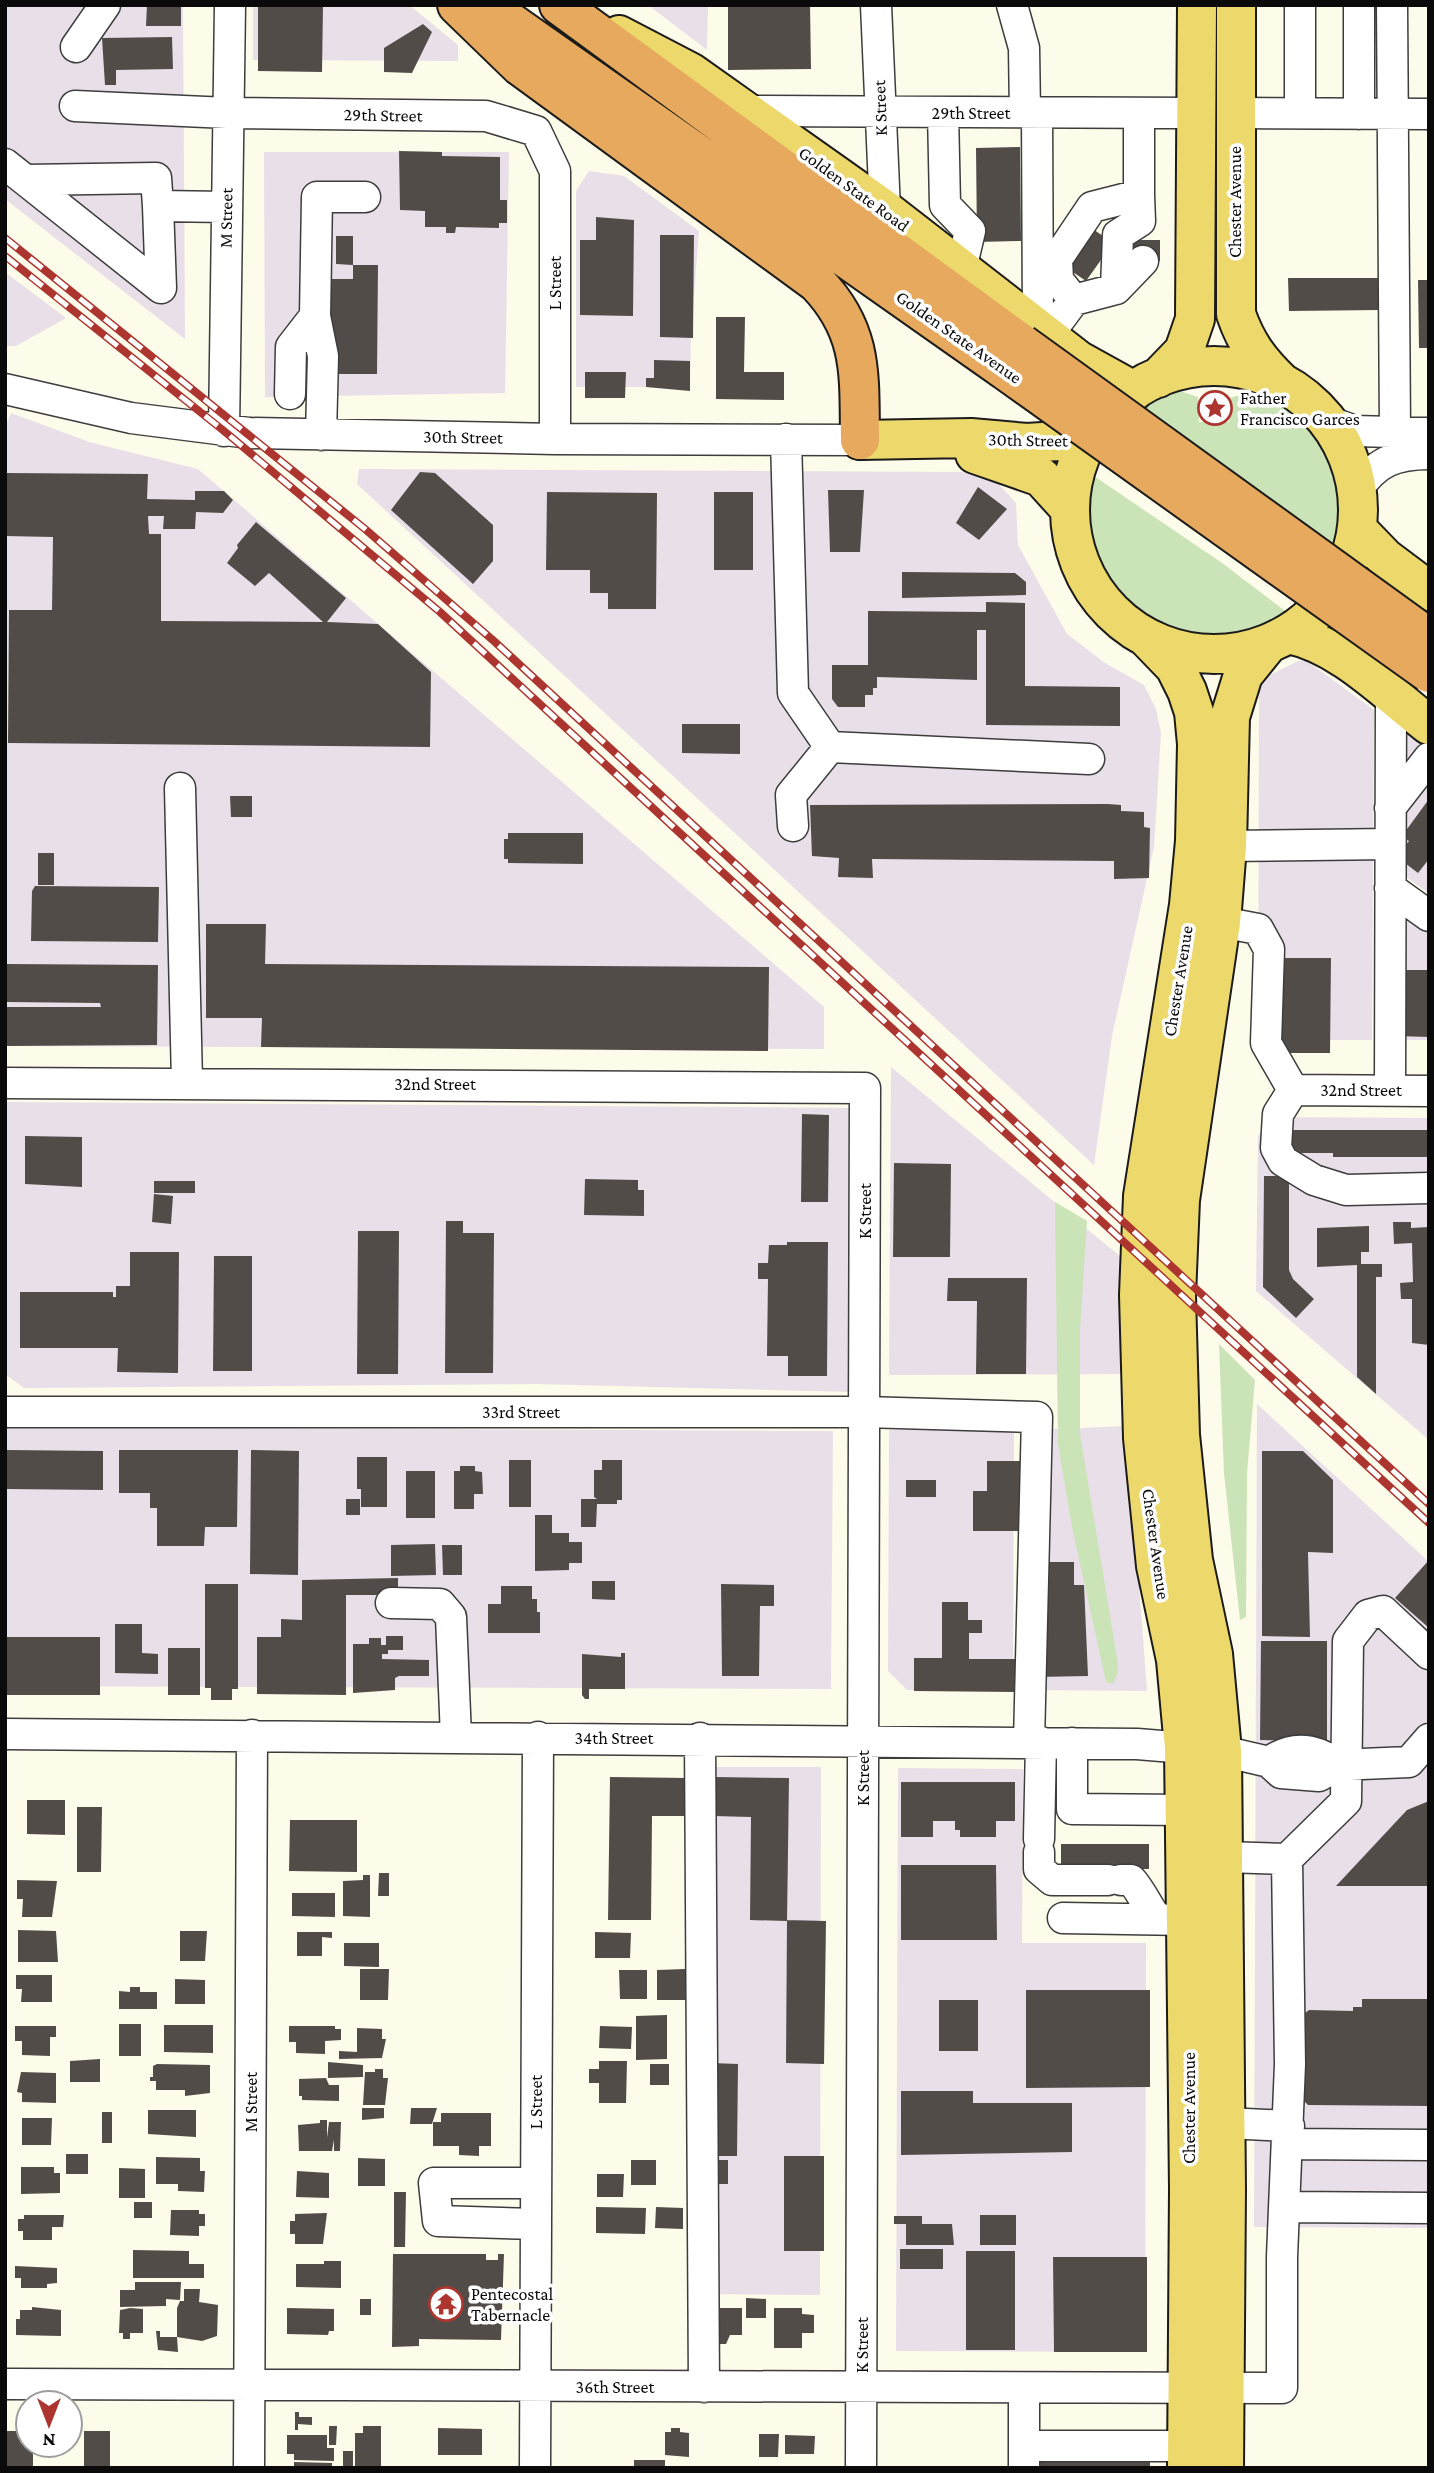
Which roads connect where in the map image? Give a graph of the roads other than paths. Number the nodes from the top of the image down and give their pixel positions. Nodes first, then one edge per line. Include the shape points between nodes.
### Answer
1 (105, 5) edge
2 (230, 5) edge
3 (457, 5) edge
4 (486, 5) edge
5 (561, 5) edge
6 (876, 5) edge
7 (1012, 5) edge
8 (1197, 5) edge
9 (1236, 5) edge
10 (1300, 5) edge
11 (1359, 5) edge
12 (1392, 5) edge
13 (76, 47) dead end
14 (75, 106) dead end
15 (745, 111) junction
16 (943, 112) junction
17 (228, 113) junction
18 (879, 113) junction
19 (1031, 113) junction
20 (1139, 113) junction
21 (1196, 113) junction
22 (1236, 113) junction
23 (1300, 113) junction
24 (1359, 114) junction
25 (1392, 114) junction
26 (1429, 114) edge
27 (536, 131) joint
28 (15, 172) edge
29 (365, 197) dead end
30 (158, 206) junction
31 (227, 207) junction
32 (886, 210) junction
33 (1141, 229) junction
34 (961, 269) junction
35 (1116, 289) junction
36 (1074, 300) junction
37 (315, 316) junction
38 (1027, 343) junction
39 (1282, 383) junction
40 (1146, 384) junction
41 (5, 389) edge
42 (290, 394) dead end
43 (1327, 421) junction
44 (224, 431) junction
45 (1395, 432) junction
46 (1429, 433) edge
47 (321, 435) junction
48 (555, 439) junction
49 (786, 439) junction
50 (1089, 439) junction
51 (860, 440) junction
52 (925, 441) junction
53 (1429, 454) edge
54 (1357, 490) junction
55 (1070, 509) junction
56 (1357, 529) junction
57 (1429, 591) edge
58 (1147, 638) junction
59 (1429, 638) edge
60 (1278, 639) junction
61 (1429, 674) edge
62 (1391, 695) junction
63 (1429, 725) edge
64 (830, 747) junction
65 (1429, 758) edge
66 (1089, 759) dead end
67 (180, 788) dead end
68 (1390, 808) junction
69 (793, 826) dead end
70 (1390, 844) junction
71 (1227, 846) junction
72 (1390, 888) junction
73 (1429, 916) edge
74 (1221, 922) junction
75 (187, 1082) junction
76 (5, 1083) edge
77 (865, 1088) joint
78 (1293, 1090) junction
79 (1390, 1090) junction
80 (1429, 1091) edge
81 (1429, 1188) edge
82 (5, 1412) edge
83 (864, 1412) junction
84 (391, 1603) dead end
85 (1429, 1654) edge
86 (5, 1734) edge
87 (252, 1735) junction
88 (456, 1737) junction
89 (538, 1737) junction
90 (701, 1738) junction
91 (863, 1739) junction
92 (1429, 1739) edge
93 (1035, 1742) junction
94 (1072, 1743) junction
95 (1184, 1747) junction
96 (1222, 1751) junction
97 (1343, 1765) junction
98 (1419, 1766) edge
99 (1072, 1809) junction
100 (1186, 1810) junction
101 (1040, 1837) junction
102 (1224, 1857) junction
103 (1287, 1859) junction
104 (1063, 1918) dead end
105 (1173, 1920) junction
106 (1226, 2123) junction
107 (1288, 2135) junction
108 (1429, 2145) edge
109 (536, 2183) junction
110 (1285, 2207) junction
111 (1429, 2208) edge
112 (536, 2224) junction
113 (5, 2384) edge
114 (249, 2385) junction
115 (535, 2386) junction
116 (704, 2387) junction
117 (862, 2388) junction
118 (1024, 2388) junction
119 (1206, 2389) junction
120 (1024, 2457) edge
121 (1187, 2457) edge
122 (249, 2468) edge
123 (535, 2468) edge
124 (861, 2468) edge
125 (1224, 2468) edge

1 - 13 street
2 - 17 street, M Street
3 - 51 highway via 520,66 826,292 849,325 857,349
4 - 38 highway, Golden State Avenue
5 - 15 main road, Golden State Road via 690,72
5 - 38 highway, Golden State Avenue
6 - 18 street, K Street
7 - 19 street via 1024,48
8 - 21 main road
9 - 22 main road, Chester Avenue
10 - 23 street
11 - 24 street
12 - 25 street
14 - 17 street, 29th Street
15 - 18 street, 29th Street
15 - 32 main road, Golden State Road
16 - 18 street, 29th Street
16 - 19 street, 29th Street
16 - 34 street via 944,205 970,231
17 - 27 street, 29th Street via 486,116
17 - 31 street, M Street
18 - 32 street, K Street
19 - 20 street, 29th Street
19 - 38 street
20 - 21 street, 29th Street
20 - 33 street
21 - 40 main road via 1195,319 1184,351
22 - 23 street
22 - 39 main road, Chester Avenue via 1237,314 1259,362
23 - 24 street
24 - 25 street
25 - 26 street
25 - 45 street
27 - 48 street, L Street via 555,172
28 - 30 street via 156,178
28 - 30 street via 161,288
29 - 37 street via 317,197
30 - 31 street
31 - 44 street, M Street
32 - 34 main road, Golden State Road
33 - 35 street
33 - 35 street via 1118,235
33 - 36 street via 1092,207 1057,259 1058,280
34 - 38 main road, Golden State Road
35 - 36 street
36 - 38 street
37 - 42 street via 291,347
37 - 47 street via 323,356
38 - 40 main road, Golden State Road via 1097,373
38 - 59 highway, Golden State Avenue, bridge
38 - 61 highway, Golden State Avenue, bridge
39 - 40 main road via 1246,371 1208,367
39 - 43 main road, Chester Avenue
40 - 50 main road via 1101,421
41 - 44 street, 30th Street via 131,418
43 - 45 street via 1355,431
43 - 54 main road, Chester Avenue via 1347,453
44 - 47 street, 30th Street
45 - 46 street
47 - 48 street, 30th Street
48 - 49 street, 30th Street
49 - 51 street, 30th Street
49 - 64 street via 793,693
50 - 52 main road, 30th Street
50 - 55 main road via 1075,473
51 - 52 main road, 30th Street
52 - 55 main road, 30th Street via 1031,472 1052,485
53 - 54 street via 1394,457 1381,463
54 - 56 main road, Chester Avenue
55 - 58 main road via 1072,537 1094,589 1109,609
56 - 57 main road via 1385,558
56 - 60 main road, Chester Avenue via 1352,554 1327,600
58 - 60 main road via 1207,654 1238,652
58 - 95 main road, Chester Avenue via 1175,667 1188,691 1197,744 1189,905 1143,1196 1139,1295 1143,1438 1156,1566 1176,1660
60 - 62 main road via 1322,645
60 - 71 main road, Chester Avenue via 1251,663 1235,694 1230,717
62 - 63 main road
62 - 68 street
64 - 66 street
64 - 69 street via 792,795
65 - 68 street
67 - 75 street
68 - 70 street
70 - 71 street
70 - 72 street
71 - 74 main road, Chester Avenue
72 - 73 street
72 - 79 street
74 - 78 street via 1258,929 1269,949 1266,1043
74 - 96 main road, Chester Avenue via 1180,1199 1176,1296 1180,1435 1193,1560 1213,1654
75 - 76 street, 32nd Street
75 - 77 street, 32nd Street
77 - 83 street, K Street
78 - 79 street, 32nd Street
78 - 81 street via 1278,1114 1276,1148 1283,1161 1314,1180 1346,1190
79 - 80 street, 32nd Street
82 - 83 street, 33rd Street
83 - 91 street, K Street
83 - 93 street, 33rd Street via 1037,1417
84 - 88 street via 440,1604 451,1616
85 - 97 street via 1383,1611 1368,1615 1348,1641
86 - 87 street, 34th Street
87 - 88 street, 34th Street
87 - 114 street, M Street
88 - 89 street, 34th Street
89 - 90 street, 34th Street
89 - 109 street, L Street
90 - 91 street, 34th Street
90 - 116 street
91 - 93 street, 34th Street
91 - 117 street, K Street
92 - 98 street
93 - 94 street, 34th Street
93 - 101 street
94 - 95 street, 34th Street
94 - 99 street
95 - 96 street, 34th Street
95 - 100 main road, Chester Avenue
96 - 97 street, 34th Street via 1269,1762 1281,1773 1319,1776
96 - 102 main road, Chester Avenue
97 - 98 street, 34th Street
97 - 103 street via 1346,1801
99 - 100 street
99 - 101 street
100 - 105 main road, Chester Avenue
101 - 105 street via 1039,1870 1052,1880 1131,1880 1142,1900
102 - 103 street
102 - 106 main road, Chester Avenue
103 - 107 street
104 - 105 street
105 - 119 main road, Chester Avenue
106 - 107 street
106 - 119 main road, Chester Avenue
107 - 108 street
107 - 110 street
109 - 112 street, L Street
109 - 112 street via 434,2183 438,2221
110 - 111 street
110 - 119 street, 36th Street via 1282,2388
112 - 115 street, L Street
113 - 114 street, 36th Street
114 - 115 street, 36th Street
114 - 122 street, M Street
115 - 116 street, 36th Street
115 - 123 street, L Street
116 - 117 street, 36th Street
117 - 118 street, 36th Street
117 - 124 street, K Street
118 - 119 street, 36th Street
118 - 120 street
119 - 121 main road, Chester Avenue
119 - 125 main road, Chester Avenue
120 - 121 street

